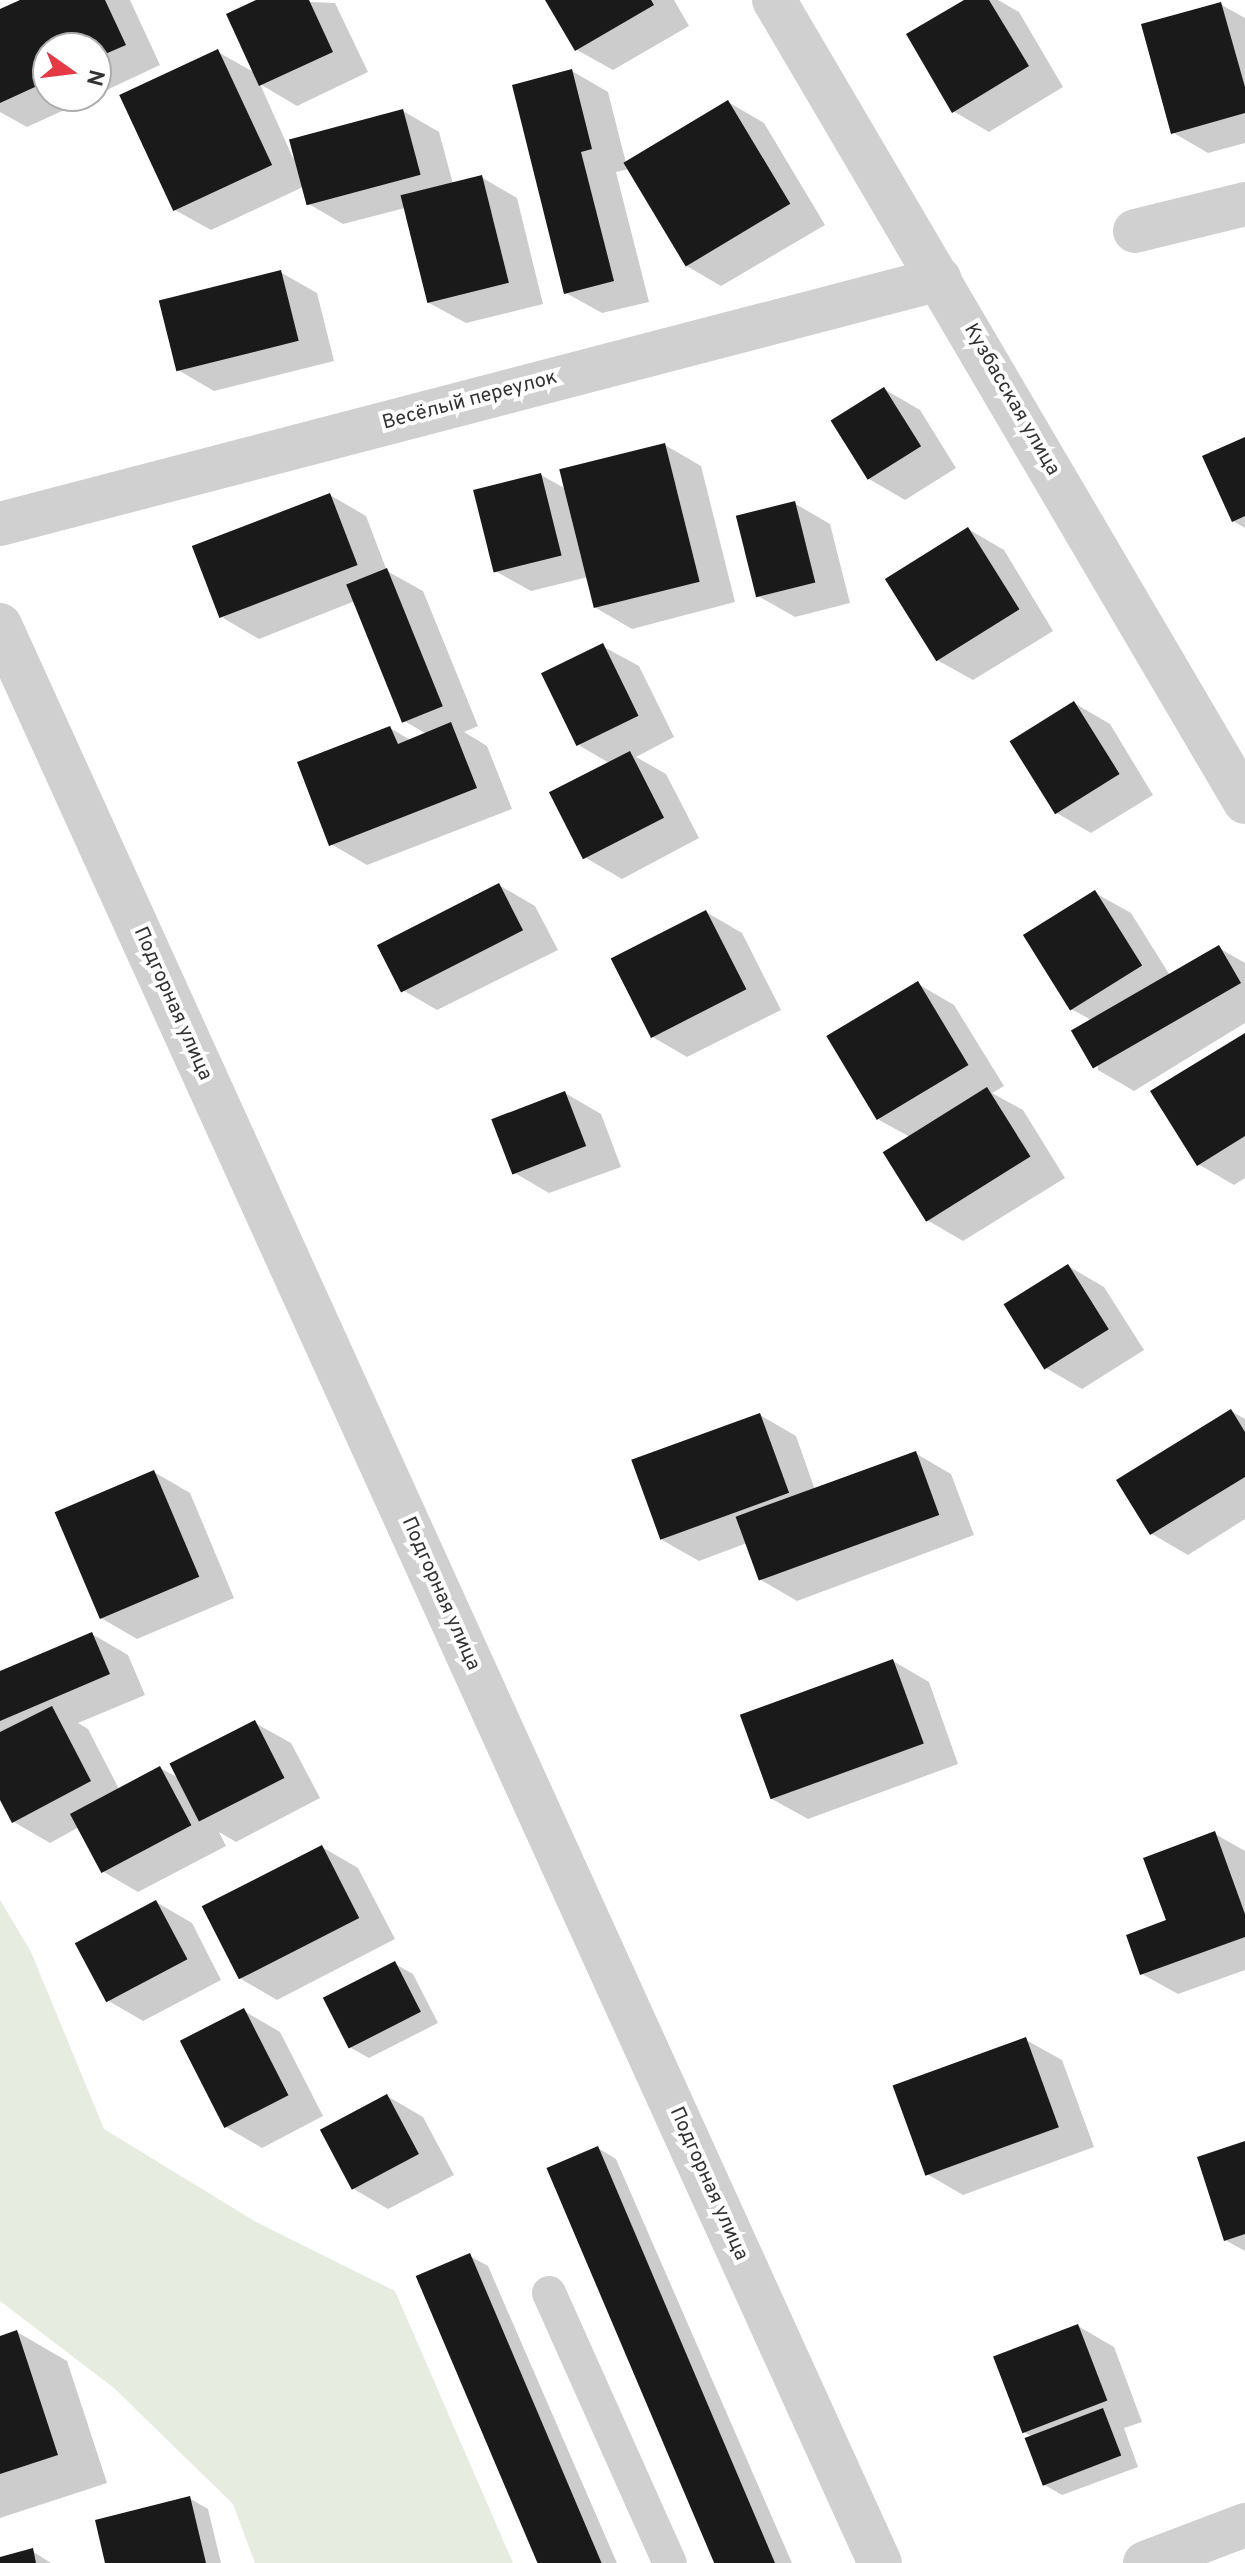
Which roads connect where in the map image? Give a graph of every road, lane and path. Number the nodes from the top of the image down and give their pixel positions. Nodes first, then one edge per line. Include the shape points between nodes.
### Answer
1 (774, 0) edge
2 (1245, 204) edge
3 (1135, 231) dead end
4 (940, 279) junction
5 (0, 524) edge
6 (0, 625) edge
7 (1245, 802) edge
8 (549, 2293) dead end
9 (1245, 2525) edge
10 (670, 2563) edge
11 (880, 2563) edge
12 (1145, 2563) edge

1 - 4 street, Кузбасская улица
2 - 3 street
4 - 5 street, Весёлый переулок
4 - 7 street, Кузбасская улица
6 - 11 street, Подгорная улица
8 - 10 lane
9 - 12 street

